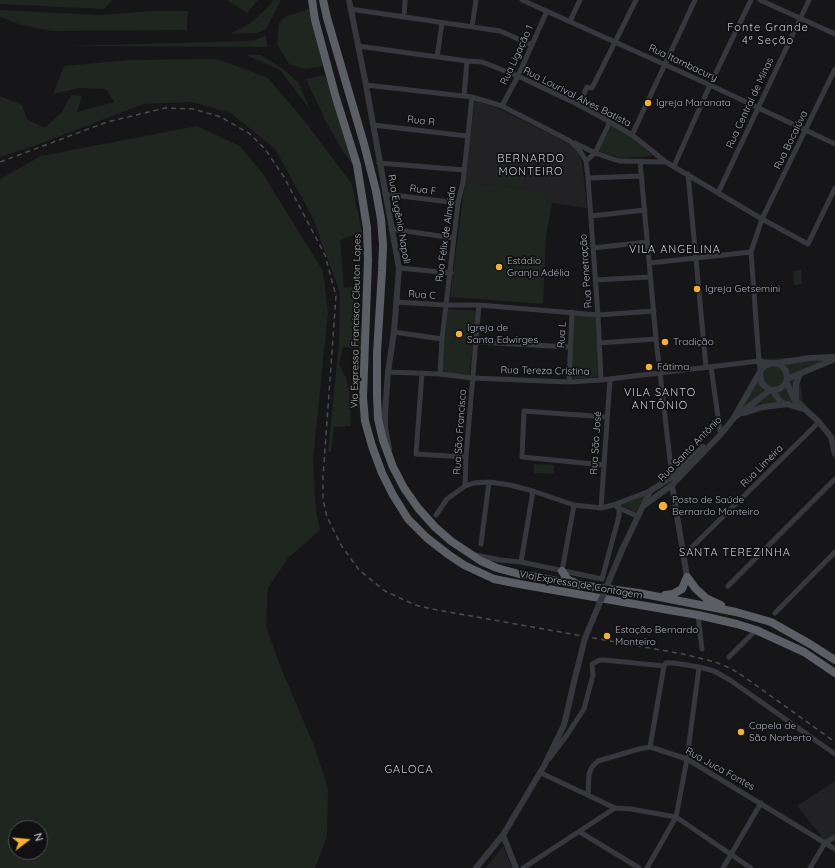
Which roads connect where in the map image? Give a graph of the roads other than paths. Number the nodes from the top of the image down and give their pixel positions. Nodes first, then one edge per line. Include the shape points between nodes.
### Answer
1 (312, 0) edge
2 (324, 0) edge
3 (349, 0) edge
4 (406, 0) edge
5 (476, 0) edge
6 (523, 0) edge
7 (580, 0) edge
8 (636, 0) edge
9 (695, 0) edge
10 (751, 0) edge
11 (760, 0) edge
12 (809, 0) edge
13 (350, 9) junction
14 (547, 11) junction
15 (404, 17) junction
16 (800, 19) junction
17 (442, 22) junction
18 (570, 22) junction
19 (472, 27) junction
20 (835, 34) edge
21 (616, 42) junction
22 (532, 45) junction
23 (358, 46) junction
24 (437, 57) junction
25 (467, 61) junction
26 (665, 64) junction
27 (835, 69) edge
28 (518, 76) junction
29 (366, 85) junction
30 (710, 85) junction
31 (464, 96) junction
32 (472, 97) junction
33 (579, 105) junction
34 (502, 106) junction
35 (758, 108) junction
36 (610, 122) junction
37 (373, 125) junction
38 (805, 131) junction
39 (632, 135) junction
40 (467, 136) junction
41 (570, 141) junction
42 (835, 144) edge
43 (595, 153) junction
44 (586, 161) junction
45 (640, 161) junction
46 (379, 162) junction
47 (666, 162) junction
48 (674, 166) junction
49 (464, 170) junction
50 (688, 174) junction
51 (641, 176) junction
52 (588, 178) junction
53 (835, 188) edge
54 (718, 193) junction
55 (385, 194) junction
56 (458, 203) junction
57 (645, 210) junction
58 (591, 216) junction
59 (762, 220) junction
60 (391, 229) junction
61 (454, 238) junction
62 (647, 242) junction
63 (593, 248) junction
64 (751, 252) junction
65 (696, 259) junction
66 (650, 263) junction
67 (398, 268) junction
68 (450, 273) junction
69 (650, 277) junction
70 (595, 280) junction
71 (396, 302) junction
72 (446, 305) junction
73 (479, 305) junction
74 (654, 311) junction
75 (572, 312) junction
76 (598, 315) junction
77 (394, 332) junction
78 (656, 338) junction
79 (442, 339) junction
80 (476, 342) junction
81 (600, 343) junction
82 (570, 347) junction
83 (835, 358) edge
84 (759, 361) junction
85 (774, 363) junction
86 (709, 367) junction
87 (388, 372) junction
88 (422, 373) junction
89 (660, 373) junction
90 (760, 373) junction
91 (440, 374) junction
92 (800, 374) junction
93 (472, 378) junction
94 (610, 379) junction
95 (600, 380) junction
96 (787, 380) junction
97 (569, 382) junction
98 (771, 390) junction
99 (796, 400) junction
100 (788, 404) junction
101 (804, 409) junction
102 (741, 414) junction
103 (607, 417) junction
104 (733, 419) junction
105 (819, 422) junction
106 (721, 432) junction
107 (835, 454) edge
108 (466, 457) junction
109 (604, 465) junction
110 (393, 466) junction
111 (672, 477) junction
112 (835, 479) edge
113 (489, 482) junction
114 (672, 485) junction
115 (466, 486) junction
116 (533, 491) junction
117 (650, 491) junction
118 (574, 505) junction
119 (619, 506) junction
120 (643, 506) junction
121 (601, 508) junction
122 (436, 515) dead end
123 (637, 516) junction
124 (481, 544) dead end
125 (467, 552) junction
126 (835, 552) edge
127 (684, 556) junction
128 (521, 562) junction
129 (464, 565) joint
130 (562, 571) junction
131 (687, 577) junction
132 (580, 585) junction
133 (728, 586) dead end
134 (654, 596) junction
135 (736, 612) junction
136 (775, 613) dead end
137 (698, 615) junction
138 (756, 630) junction
139 (702, 649) dead end
140 (728, 657) dead end
141 (835, 660) edge
142 (664, 666) junction
143 (699, 667) junction
144 (835, 673) edge
145 (650, 747) junction
146 (835, 754) edge
147 (687, 759) junction
148 (544, 766) junction
149 (541, 772) junction
150 (588, 795) junction
151 (761, 803) junction
152 (615, 808) junction
153 (676, 817) junction
154 (580, 832) junction
155 (503, 835) junction
156 (835, 837) edge
157 (825, 843) junction
158 (835, 849) edge
159 (731, 855) junction
160 (476, 868) edge
161 (516, 868) edge
162 (523, 868) edge
163 (640, 868) edge
164 (647, 868) edge
165 (723, 868) edge
166 (751, 868) edge
167 (810, 868) edge

1 - 129 highway, Via Expressa Francisco Cleuton Lopes via 336,98 357,165 367,228 363,397 365,421 382,473 408,519 427,538
2 - 110 highway via 329,26 376,191 382,271 377,353 378,418
3 - 13 street, Rua Eugênio Napoli
4 - 15 street
5 - 19 street
6 - 14 street, Rua Itambacury
7 - 18 street
8 - 21 street
9 - 26 street
10 - 30 street
11 - 16 street
12 - 16 street, Rua Central de Minas
13 - 15 street
13 - 23 street, Rua Eugênio Napoli
14 - 18 street, Rua Itambacury
14 - 22 street, Rua Ligação 1
15 - 17 street
16 - 20 street
16 - 35 street, Rua Central de Minas
17 - 19 street
17 - 24 street
18 - 21 street, Rua Itambacury
19 - 22 street via 500,31
21 - 26 street, Rua Itambacury
21 - 33 street via 592,88 587,86
22 - 28 street, Rua Ligação 1
23 - 24 street, Rua Lourival Alves Batista
23 - 29 street, Rua Eugênio Napoli
24 - 25 street, Rua Lourival Alves Batista
25 - 28 street, Rua Lourival Alves Batista via 482,62
25 - 31 street
26 - 30 street, Rua Itambacury
26 - 39 street
27 - 38 street, Rua Bocaiúva
28 - 33 street, Rua Lourival Alves Batista
28 - 34 street, Rua Ligação 1
29 - 31 street
29 - 37 street, Rua Eugênio Napoli
30 - 35 street, Rua Itambacury
30 - 48 street
31 - 32 street
32 - 34 street
32 - 40 street, Rua Félix de Almeida
33 - 36 street, Rua Lourival Alves Batista
34 - 41 street
35 - 38 street, Rua Itambacury
35 - 54 street, Rua Central de Minas
36 - 39 street, Rua Lourival Alves Batista
36 - 43 street
37 - 40 street, Rua R
37 - 46 street, Rua Eugênio Napoli
38 - 42 street, Rua Itambacury
38 - 59 street, Rua Bocaiúva
39 - 47 street, Rua Lourival Alves Batista
40 - 49 street, Rua Félix de Almeida
41 - 43 street
41 - 44 street
43 - 44 street
43 - 45 street via 620,161
44 - 52 street, Rua Penetração
45 - 47 street
45 - 51 street
46 - 49 street
46 - 55 street, Rua Eugênio Napoli
47 - 48 street, Rua Lourival Alves Batista
48 - 50 street, Rua Lourival Alves Batista
49 - 56 street, Rua Félix de Almeida
50 - 54 street, Rua Lourival Alves Batista
50 - 65 street
51 - 52 street
51 - 57 street
52 - 58 street, Rua Penetração
53 - 59 street, Rua Lourival Alves Batista via 808,244
54 - 59 street, Rua Lourival Alves Batista
55 - 56 street, Rua F
55 - 60 street, Rua Eugênio Napoli
56 - 61 street, Rua Félix de Almeida
57 - 58 street
57 - 62 street
58 - 63 street, Rua Penetração
59 - 64 street, Rua Bocaiúva
60 - 61 street
60 - 67 street, Rua Eugênio Napoli
61 - 68 street, Rua Félix de Almeida
62 - 63 street
62 - 66 street
63 - 70 street, Rua Penetração
64 - 65 street
64 - 84 street
65 - 66 street
65 - 86 street
66 - 69 street
67 - 68 street
67 - 71 street, Rua Eugênio Napoli
68 - 72 street, Rua Félix de Almeida
69 - 70 street
69 - 74 street
70 - 76 street, Rua Penetração
71 - 72 street, Rua C
71 - 77 street, Rua Eugênio Napoli
72 - 73 street, Rua C
72 - 79 street, Rua Félix de Almeida
73 - 75 street, Rua C
73 - 80 street, Rua São Francisco
74 - 76 street, Rua C
74 - 78 street
75 - 76 street, Rua C
75 - 82 street, Rua L
76 - 81 street, Rua Penetração
77 - 79 street
77 - 87 street, Rua Eugênio Napoli
78 - 81 street
78 - 89 street
79 - 91 street, Rua Félix de Almeida
80 - 82 street
80 - 93 street, Rua São Francisco
81 - 95 street, Rua Penetração
82 - 97 street, Rua L
83 - 85 street via 810,358
83 - 92 street
84 - 85 street, Rua Tereza Cristina
84 - 86 street, Rua Tereza Cristina
84 - 90 street
85 - 90 street via 765,366
85 - 96 street via 784,368
86 - 89 street, Rua Tereza Cristina
86 - 106 street
87 - 88 street, Rua Tereza Cristina
87 - 110 street, Rua Eugênio Napoli via 385,426
88 - 91 street, Rua Tereza Cristina
88 - 108 street via 416,454
89 - 94 street, Rua Tereza Cristina
89 - 111 street
90 - 98 street via 762,384
90 - 104 street, Rua Santo Antônio
91 - 93 street, Rua Tereza Cristina
92 - 96 street
92 - 99 street via 796,384
93 - 97 street, Rua Tereza Cristina
93 - 108 street, Rua São Francisco
94 - 95 street, Rua Tereza Cristina
94 - 103 street, Rua São José
95 - 97 street, Rua Tereza Cristina
96 - 98 street via 781,388
96 - 99 street
98 - 100 street
98 - 102 street, Rua Santo Antônio
99 - 101 street
100 - 101 street
100 - 102 street via 763,407
101 - 105 street
102 - 104 street, Rua Santo Antônio
103 - 109 street, Rua São José
103 - 109 street via 524,411 522,457
104 - 106 street, Rua Santo Antônio
105 - 107 street via 830,437
105 - 127 street, Rua Limeira
106 - 111 street, Rua Santo Antônio
106 - 114 street, Rua Santo Antônio
108 - 115 street, Rua São Francisco
109 - 121 street, Rua São José
110 - 125 highway via 404,488 421,512 451,541
111 - 117 street, Rua Santo Antônio
112 - 133 street
113 - 115 street
113 - 116 street
113 - 124 street
114 - 120 street, Rua Santo Antônio
114 - 127 street
115 - 122 street via 447,499
116 - 118 street
116 - 128 street
117 - 119 street
117 - 120 street, Rua Santo Antônio
118 - 121 street
118 - 130 street
119 - 121 street
119 - 123 street
119 - 130 street via 619,516 602,579
120 - 123 street, Rua Santo Antônio
123 - 148 street, Rua Santo Antônio, bridge via 585,638 564,725
125 - 128 street
125 - 132 highway, Via Expressa de Contagem via 497,568
126 - 136 street
127 - 131 street
128 - 130 street
129 - 137 highway, Via Expressa de Contagem via 494,578 519,584
130 - 132 highway via 568,580
131 - 134 highway via 678,592
131 - 135 highway via 706,598
132 - 134 highway, Via Expressa de Contagem
134 - 135 highway, Via Expressa de Contagem
135 - 141 highway via 770,622
137 - 138 highway
137 - 139 street
138 - 140 street
138 - 144 highway via 804,652
142 - 143 street via 666,663 674,663
142 - 145 street
142 - 148 street via 605,660 592,664 593,674 584,709
143 - 146 street via 714,671 730,680
143 - 147 street
145 - 147 street, Rua Juca Fontes
145 - 150 street via 598,762 589,774
147 - 151 street, Rua Juca Fontes
147 - 153 street
148 - 149 street, Rua Santo Antônio
149 - 150 street
149 - 155 street, Rua Santo Antônio
150 - 152 street
151 - 157 street, Rua Juca Fontes
151 - 159 street
152 - 153 street
152 - 154 street
153 - 159 street
153 - 164 street
154 - 162 street
154 - 163 street
155 - 160 street, Rua Santo Antônio
155 - 161 street
156 - 157 street
157 - 158 street, Rua Juca Fontes
157 - 167 street
159 - 165 street
159 - 166 street

